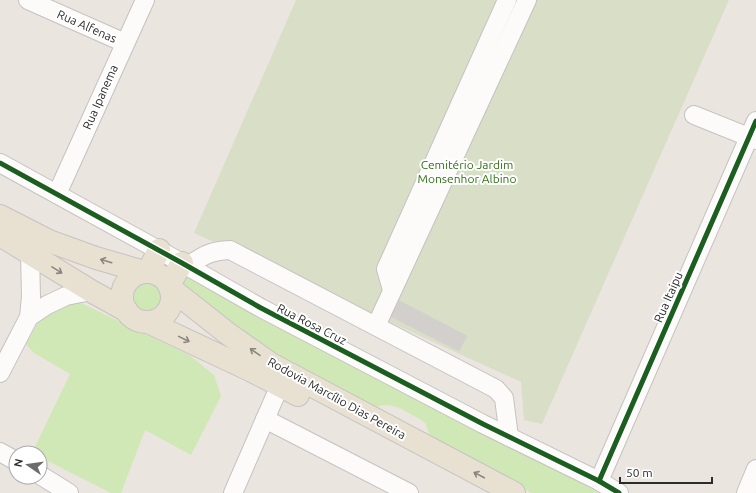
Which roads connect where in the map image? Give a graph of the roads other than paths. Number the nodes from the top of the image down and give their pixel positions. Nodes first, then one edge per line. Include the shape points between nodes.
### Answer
1 (28, 0) edge
2 (145, 0) edge
3 (507, 0) edge
4 (527, 0) edge
5 (125, 42) junction
6 (694, 115) dead end
7 (754, 132) edge
8 (0, 163) edge
9 (56, 194) junction
10 (0, 216) edge
11 (0, 235) edge
12 (49, 241) junction
13 (159, 250) junction
14 (30, 254) junction
15 (185, 265) junction
16 (146, 272) junction
17 (170, 287) junction
18 (392, 290) junction
19 (91, 291) junction
20 (126, 311) junction
21 (29, 317) junction
22 (148, 322) junction
23 (376, 326) junction
24 (0, 373) edge
25 (280, 385) junction
26 (265, 419) junction
27 (509, 437) junction
28 (756, 469) edge
29 (48, 480) edge
30 (599, 481) junction
31 (69, 493) edge
32 (234, 493) edge
33 (409, 493) edge
34 (483, 493) edge
35 (514, 493) edge
36 (619, 493) edge
37 (746, 493) edge

1 - 5 street, Rua Alfenas
2 - 5 street, Rua Ipanema
3 - 18 street via 386,269
4 - 18 street
5 - 9 street, Rua Ipanema
6 - 7 street
7 - 30 street, Rua Itaipu
8 - 9 street, Rua Rosa Cruz
9 - 13 street, Rua Rosa Cruz
10 - 12 main road
11 - 14 main road
12 - 14 main road
16 -> 12 main road
13 - 15 street, Rua Rosa Cruz
13 - 16 main road
14 -> 19 main road
14 - 21 street
15 - 17 main road
15 - 23 street via 215,251 230,250
15 - 27 street, Rua Rosa Cruz via 268,312
16 - 17 main road via 157,274
16 - 20 main road via 130,278 124,286 122,296
17 - 22 main road via 170,307 156,321
35 -> 17 main road, Rodovia Marcílio Dias Pereira via 271,364 227,333
18 - 23 street
19 - 20 main road
19 - 21 street via 66,296
20 - 22 main road via 136,320
21 - 24 street
22 -> 25 main road, Rodovia Marcílio Dias Pereira
23 - 27 street via 496,388 504,398
25 - 26 street
25 - 34 main road, Rodovia Marcílio Dias Pereira
26 - 32 street
26 - 33 street
27 - 30 street, Rua Rosa Cruz
28 - 37 street
29 - 31 street
30 - 36 street, Rua Rosa Cruz

